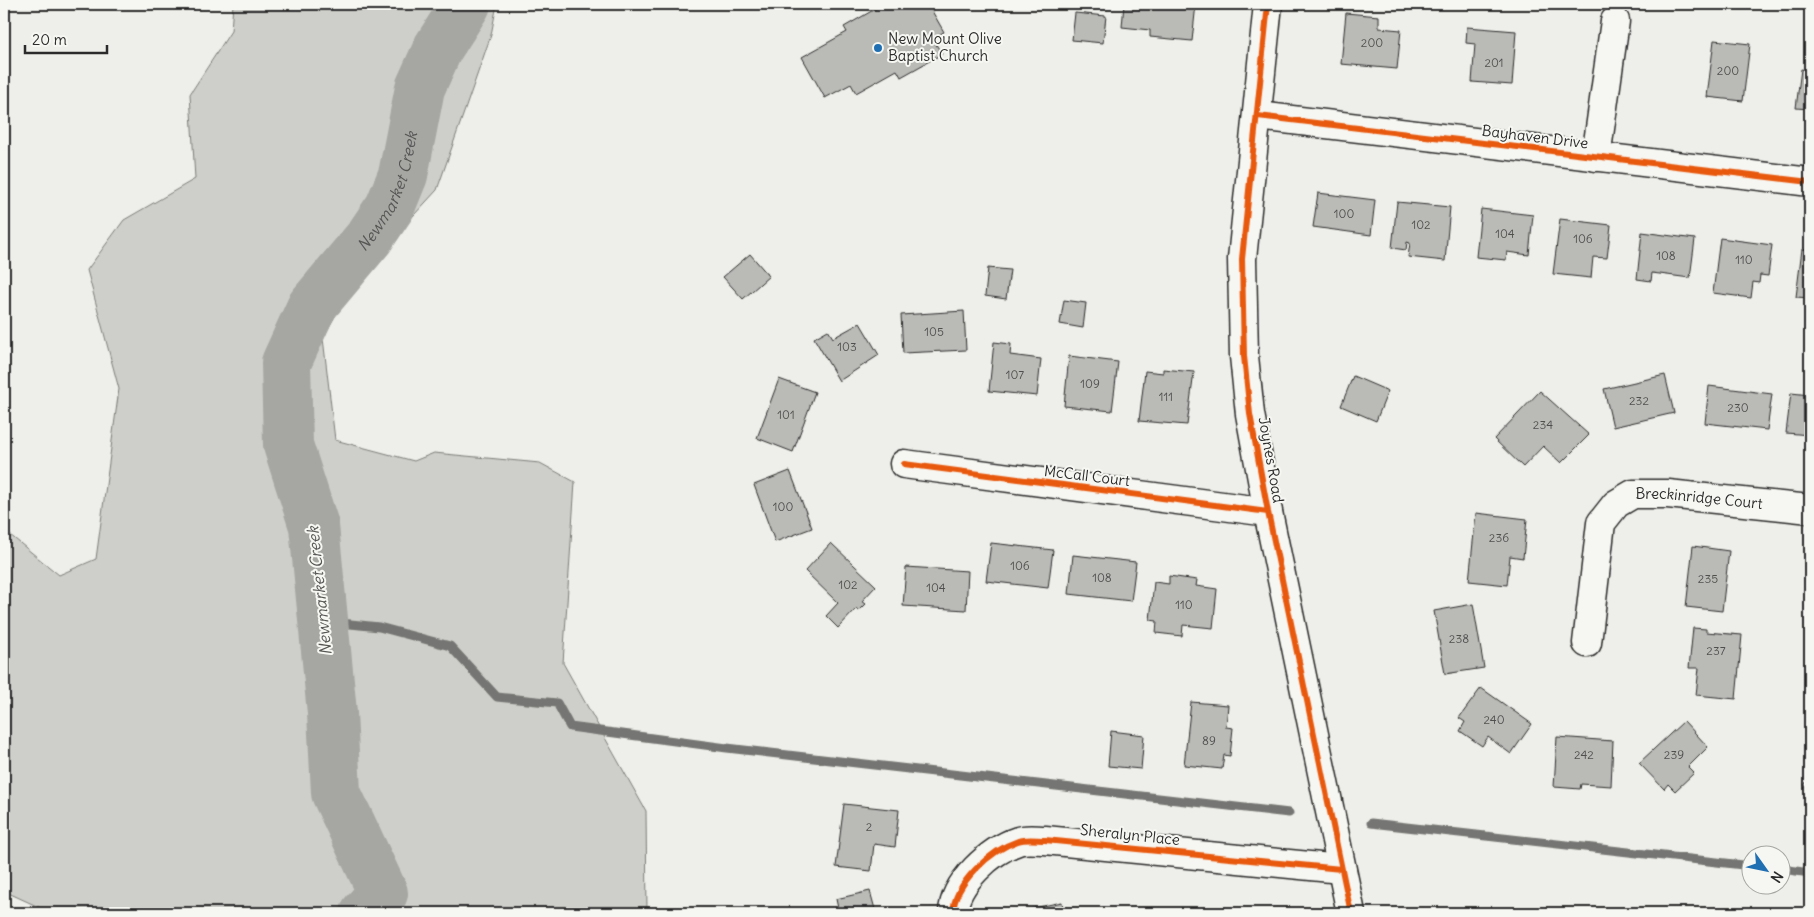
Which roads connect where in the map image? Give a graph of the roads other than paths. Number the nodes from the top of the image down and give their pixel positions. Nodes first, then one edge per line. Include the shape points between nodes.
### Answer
1 (1268, 4) edge
2 (1614, 21) dead end
3 (1258, 116) junction
4 (1596, 157) junction
5 (1810, 182) edge
6 (904, 464) dead end
7 (1810, 508) edge
8 (1268, 512) junction
9 (1587, 642) dead end
10 (1341, 869) junction
11 (953, 913) edge
12 (1351, 913) edge

1 - 3 street, Joynes Road
2 - 4 street
3 - 4 street, Bayhaven Drive
3 - 8 street, Joynes Road via 1242,260 1242,310 1250,414
4 - 5 street, Bayhaven Drive
6 - 8 street, McCall Court
7 - 9 street, Breckinridge Court via 1668,494 1633,494 1616,504 1601,523
8 - 10 street, Joynes Road
10 - 11 street, Sheralyn Place via 1020,840 993,852 969,877 953,906
10 - 12 street, Joynes Road

